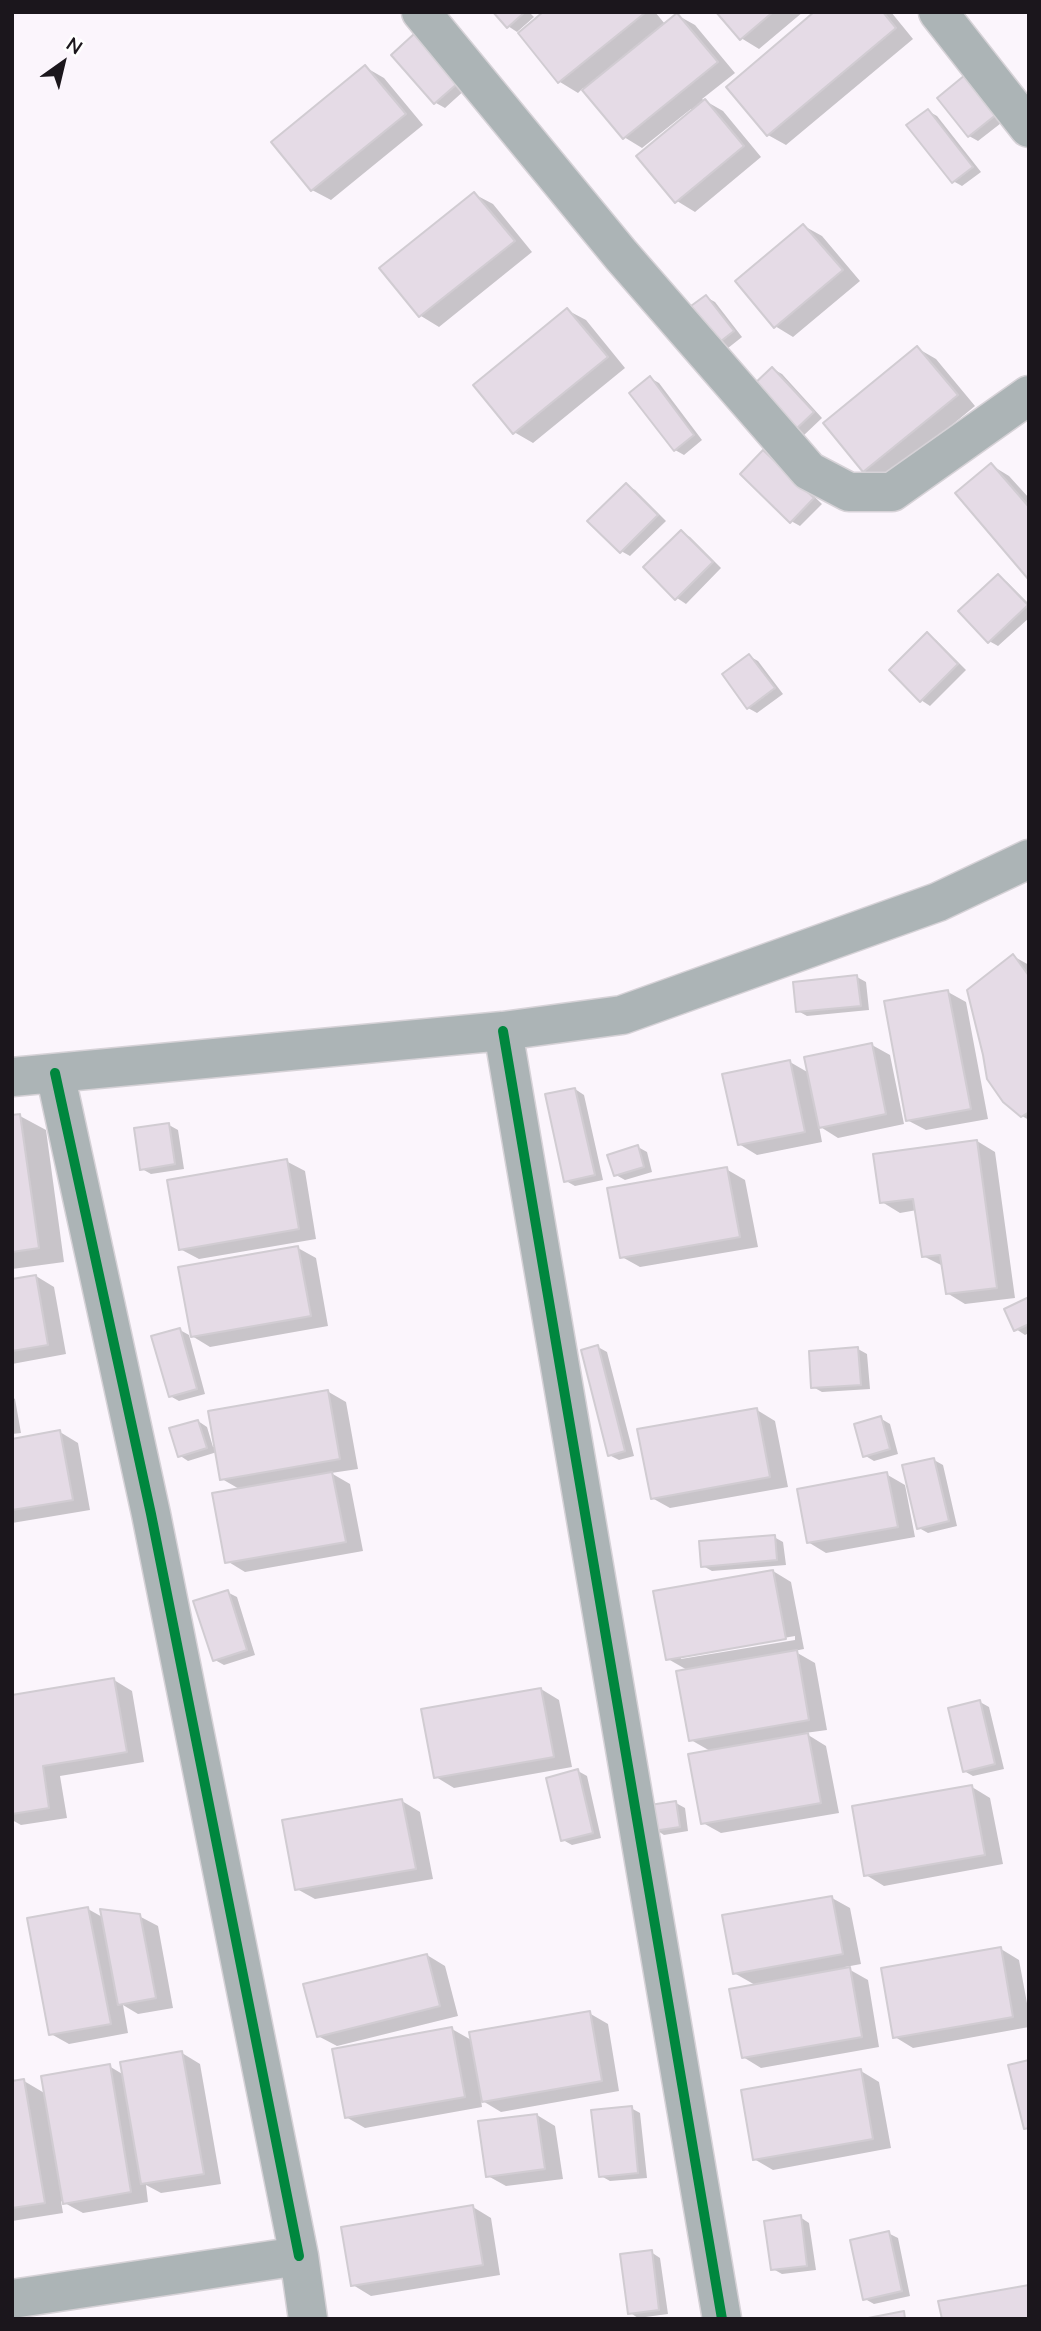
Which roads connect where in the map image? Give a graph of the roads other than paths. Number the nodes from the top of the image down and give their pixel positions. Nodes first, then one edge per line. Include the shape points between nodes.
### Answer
1 (421, 12) edge
2 (937, 12) edge
3 (1029, 128) edge
4 (1029, 395) edge
5 (1029, 859) edge
6 (503, 1031) junction
7 (55, 1073) junction
8 (12, 1077) edge
9 (299, 2256) junction
10 (12, 2299) edge
11 (308, 2319) edge
12 (722, 2319) edge

1 - 4 street via 809,471 849,492 892,492
2 - 3 street
5 - 6 street via 938,902 622,1015
6 - 7 street
6 - 12 street
7 - 8 street
7 - 9 street via 151,1514
9 - 10 street
9 - 11 street

